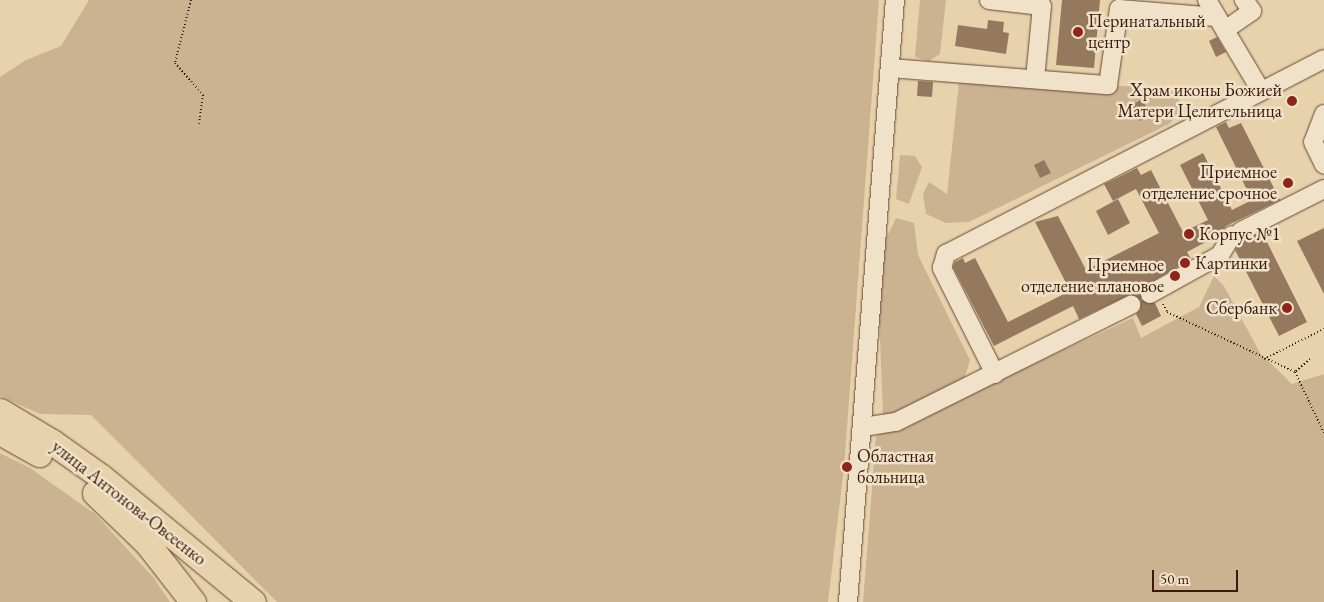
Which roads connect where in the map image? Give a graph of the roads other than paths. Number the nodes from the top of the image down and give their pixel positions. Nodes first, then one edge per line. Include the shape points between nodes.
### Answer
1 (896, 0) edge
2 (989, 0) edge
3 (1207, 0) edge
4 (1244, 0) edge
5 (1221, 24) junction
6 (1324, 59) edge
7 (890, 68) junction
8 (1036, 79) junction
9 (1261, 91) junction
10 (1324, 114) edge
11 (1324, 165) edge
12 (1324, 189) edge
13 (1153, 292) road end
14 (1131, 304) dead end
15 (995, 374) junction
16 (0, 411) edge
17 (863, 427) junction
18 (0, 432) edge
19 (193, 602) edge
20 (254, 602) edge
21 (848, 602) edge

1 - 7 street
2 - 8 street via 1042,6
3 - 5 street
4 - 5 street via 1252,11
5 - 8 street via 1119,9 1108,85
5 - 9 street
6 - 9 street
7 - 8 street
7 - 17 street
9 - 15 street via 946,254 942,268
10 - 11 street via 1312,142
12 - 13 street via 1237,233 1220,255
14 - 15 street
15 - 17 street via 896,422
16 - 20 highway, улица Антонова-Овсеенко via 100,476
17 - 21 street
18 - 19 highway, улица Антонова-Овсеенко via 68,473 121,516

